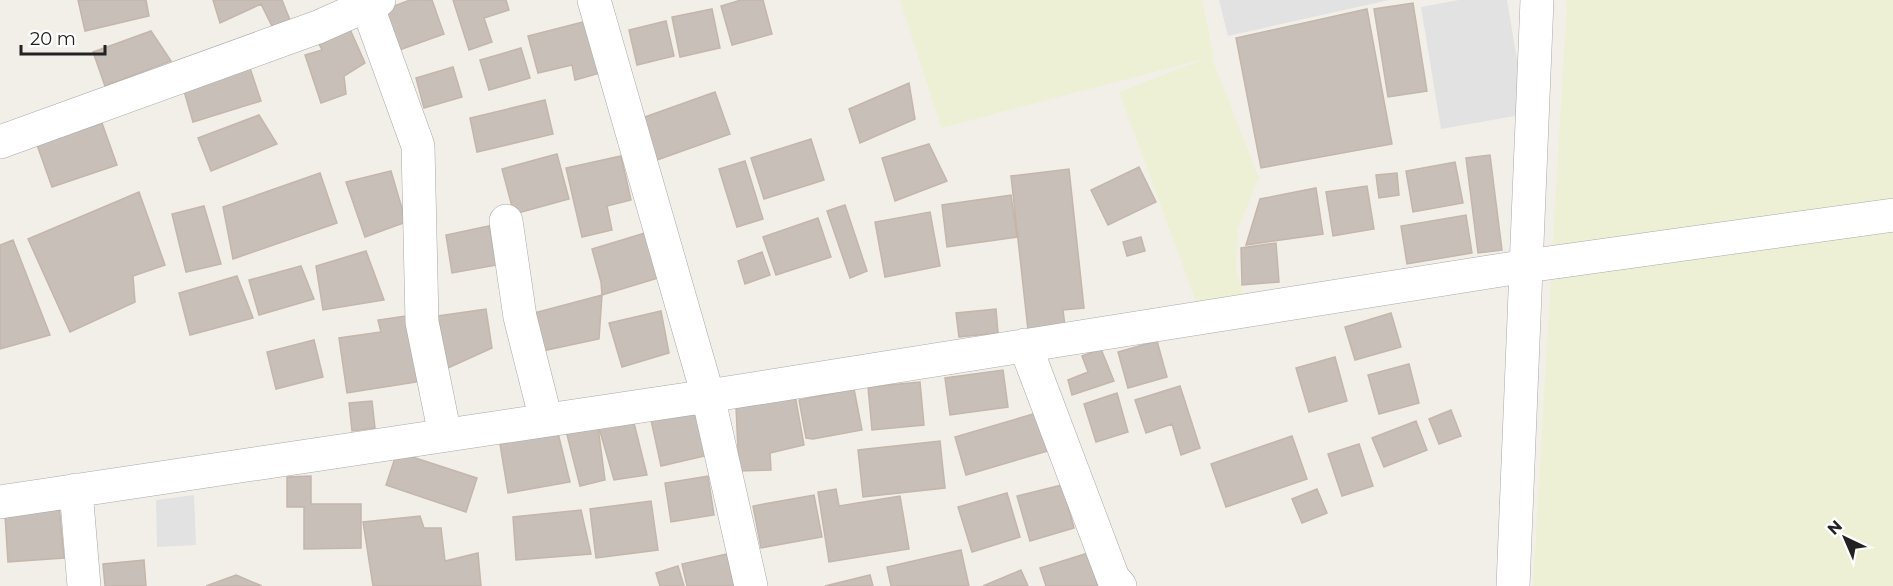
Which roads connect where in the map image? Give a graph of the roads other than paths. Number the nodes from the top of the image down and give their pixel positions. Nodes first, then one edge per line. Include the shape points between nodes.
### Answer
1 (594, 0) edge
2 (1537, 0) edge
3 (373, 3) edge
4 (0, 142) edge
5 (1893, 215) edge
6 (506, 221) dead end
7 (1527, 266) junction
8 (1025, 345) junction
9 (708, 396) junction
10 (546, 420) junction
11 (445, 435) junction
12 (76, 490) junction
13 (0, 502) edge
14 (84, 586) edge
15 (751, 586) edge
16 (1120, 586) edge
17 (1513, 586) edge

1 - 9 street
2 - 7 street
3 - 4 street via 318,27
3 - 11 street via 418,146 422,322
5 - 7 street
6 - 10 street via 520,317
7 - 8 street
7 - 17 street
8 - 9 street
8 - 16 street via 1113,578
9 - 10 street
9 - 15 street
10 - 11 street
11 - 12 street
12 - 13 street
12 - 14 street

